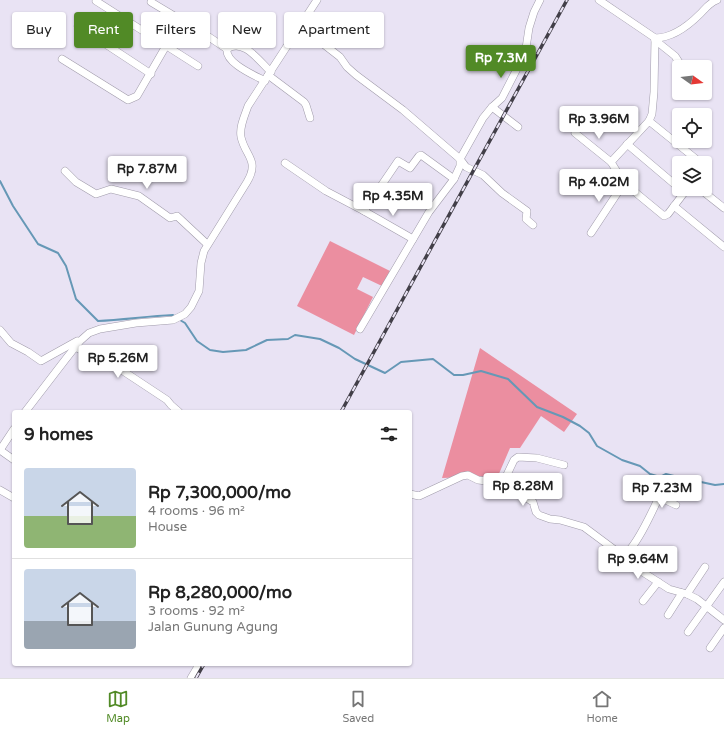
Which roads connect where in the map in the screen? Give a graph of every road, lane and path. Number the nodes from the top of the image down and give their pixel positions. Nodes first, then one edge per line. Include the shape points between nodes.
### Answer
1 (317, 0) edge
2 (540, 0) edge
3 (599, 0) edge
4 (717, 0) edge
5 (96, 1) dead end
6 (151, 2) dead end
7 (168, 12) edge
8 (309, 12) edge
9 (141, 29) edge
10 (210, 38) edge
11 (655, 39) junction
12 (111, 48) edge
13 (164, 48) edge
14 (171, 48) edge
15 (286, 48) edge
16 (328, 48) edge
17 (227, 49) junction
18 (62, 59) dead end
19 (677, 60) edge
20 (198, 66) dead end
21 (151, 74) junction
22 (268, 76) junction
23 (492, 107) junction
24 (310, 118) dead end
25 (649, 121) junction
26 (518, 127) dead end
27 (575, 133) dead end
28 (627, 144) junction
29 (692, 156) edge
30 (460, 159) junction
31 (611, 162) junction
32 (285, 163) dead end
33 (65, 171) dead end
34 (454, 179) junction
35 (672, 181) edge
36 (624, 183) junction
37 (680, 196) edge
38 (709, 196) edge
39 (674, 206) junction
40 (724, 208) edge
41 (364, 211) junction
42 (533, 225) dead end
43 (591, 233) dead end
44 (413, 239) junction
45 (207, 244) junction
46 (724, 247) edge
47 (360, 329) dead end
48 (0, 330) edge
49 (85, 336) junction
50 (75, 347) junction
51 (26, 410) edge
52 (176, 410) edge
53 (12, 432) edge
54 (0, 450) edge
55 (12, 459) edge
56 (564, 465) dead end
57 (503, 484) junction
58 (0, 490) edge
59 (412, 494) edge
60 (12, 497) edge
61 (676, 505) dead end
62 (626, 559) junction
63 (705, 567) dead end
64 (658, 582) junction
65 (724, 582) edge
66 (684, 593) junction
67 (643, 601) dead end
68 (707, 606) junction
69 (668, 615) dead end
70 (724, 620) edge
71 (724, 628) edge
72 (688, 632) dead end
73 (710, 648) dead end
74 (197, 666) edge
75 (191, 678) edge

1 - 8 street
2 - 23 street via 529,28 522,59 502,98
3 - 11 street
4 - 11 street via 709,4 690,24 668,37
5 - 9 street
6 - 7 street
10 - 17 street
11 - 19 street
11 - 25 street via 654,92
12 - 21 street
13 - 21 street
14 - 20 street
15 - 22 street
16 - 30 street via 340,57 356,75 403,110
17 - 22 street via 228,56 236,65
17 - 22 street via 238,45 244,47 251,52
18 - 21 street via 128,100 137,96
22 - 24 street via 304,102
22 - 45 street via 250,103 241,131 242,141 253,164 251,175
23 - 26 street
23 - 30 street
25 - 28 street
25 - 29 street
27 - 31 street
28 - 31 street
28 - 35 street
30 - 34 street via 460,166
30 - 42 street via 466,167 483,175 527,211 526,219
31 - 36 street
32 - 41 street via 326,191
33 - 45 street via 76,182 96,194 111,189 139,196 170,218 178,217
34 - 41 street via 422,155 410,168 398,162
34 - 44 street via 429,212
36 - 39 street via 664,216
36 - 43 street
37 - 39 street
38 - 40 street
39 - 46 street
41 - 44 street
44 - 47 street
45 - 49 street via 202,256 197,295 192,307 180,317 121,325 94,331
48 - 49 street via 11,343 41,361
49 - 50 street
50 - 51 street
50 - 52 street via 104,359 132,376 168,400
53 - 54 street
54 - 55 street
56 - 57 street via 537,458 518,457 514,460
57 - 59 street via 478,480 468,475 419,496
57 - 62 street via 533,502 536,512 540,515 584,527
58 - 60 street
61 - 62 street via 657,496 647,524
62 - 64 street
63 - 66 street
64 - 66 street via 669,589
64 - 67 street
65 - 68 street
66 - 68 street
66 - 69 street
68 - 70 street
68 - 72 street
71 - 73 street
74 - 75 street

